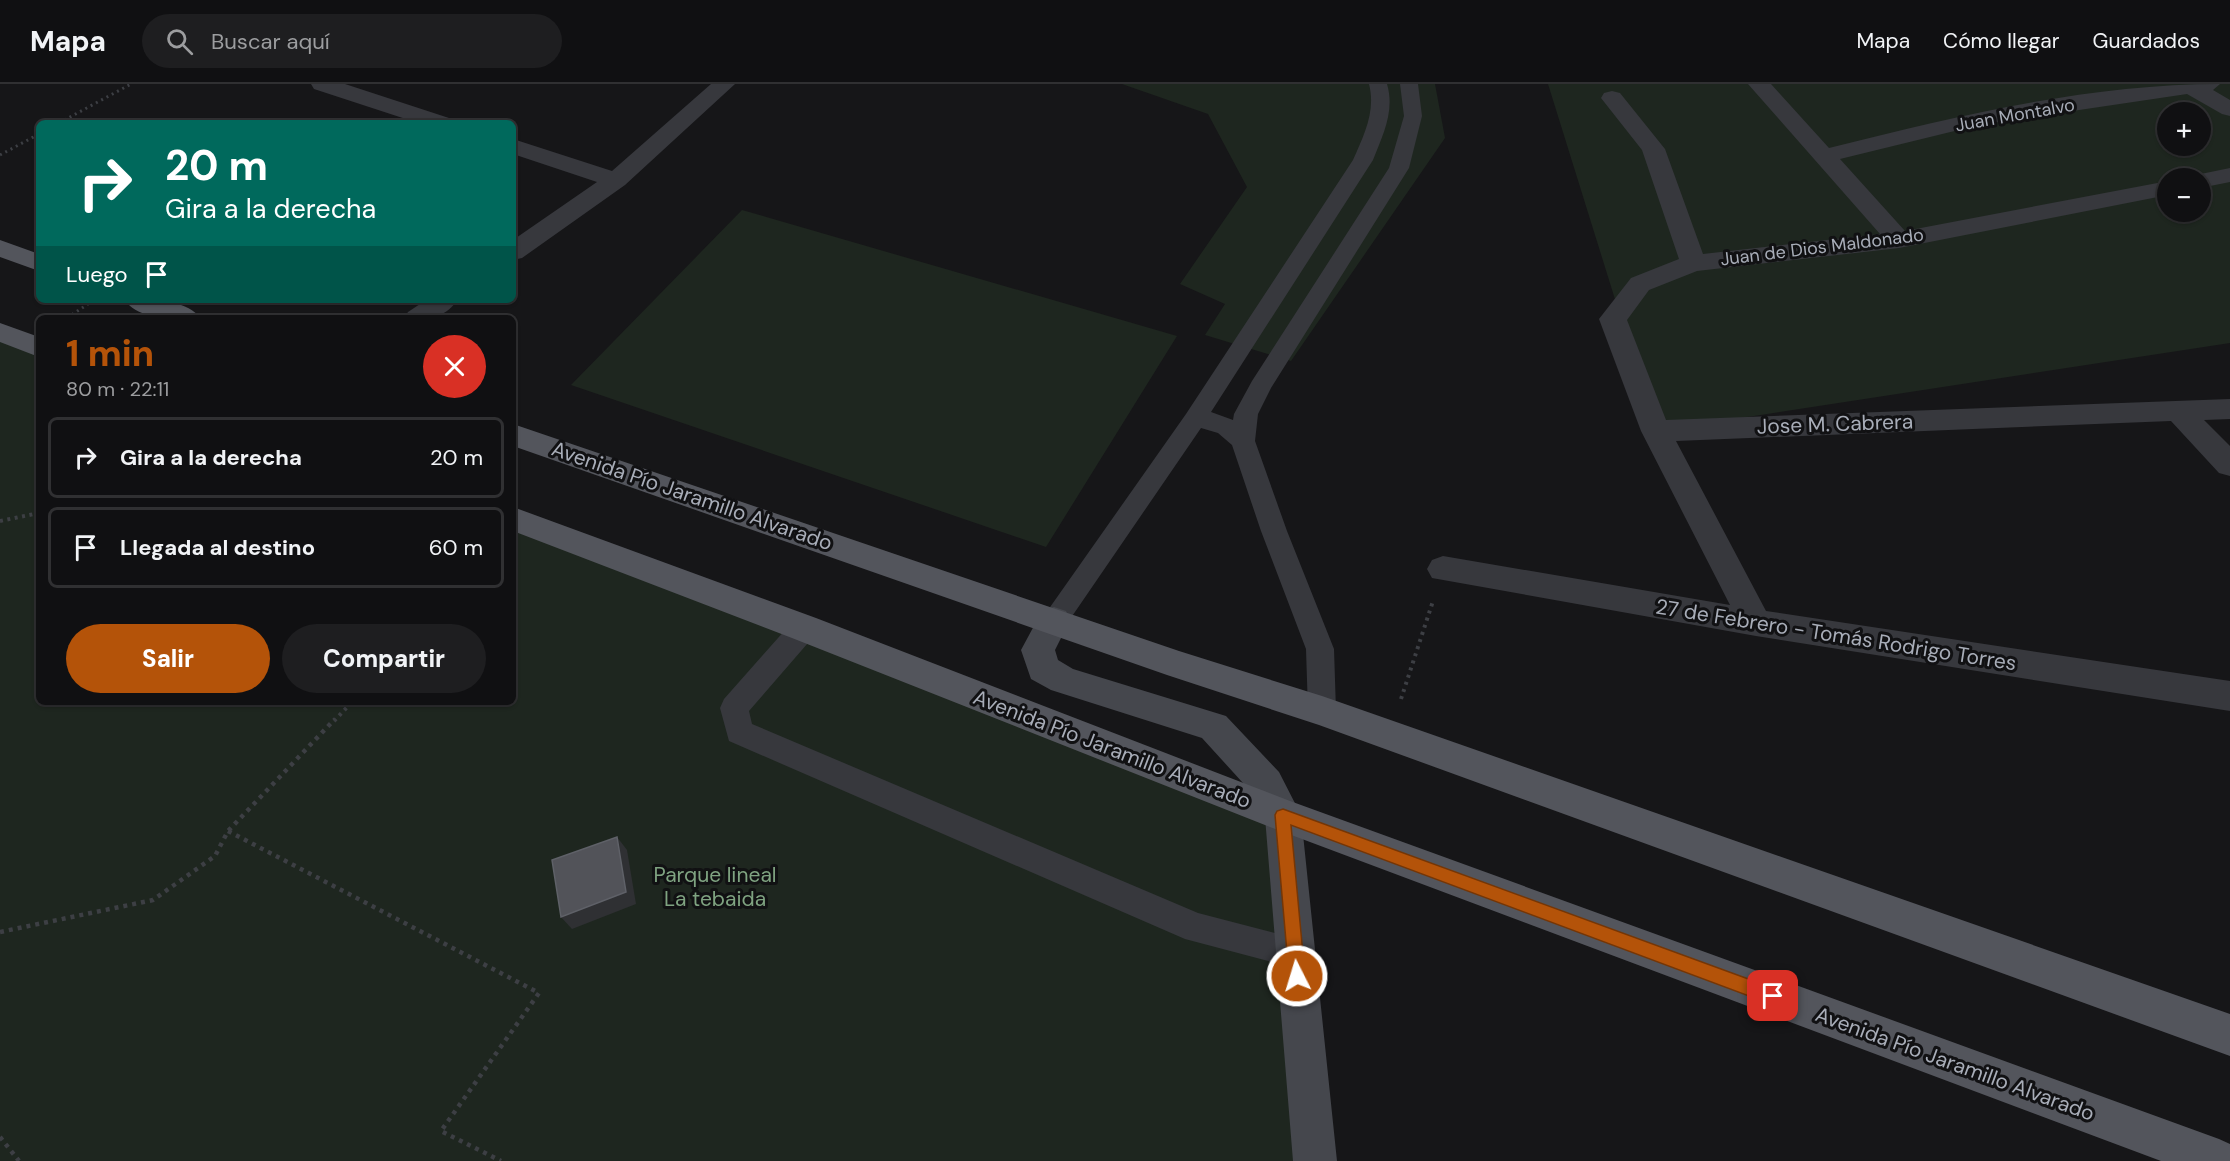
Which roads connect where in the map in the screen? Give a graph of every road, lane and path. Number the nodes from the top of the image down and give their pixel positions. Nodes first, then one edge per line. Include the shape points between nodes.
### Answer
1 (131, 84) edge
2 (322, 84) edge
3 (724, 84) edge
4 (1378, 84) edge
5 (1409, 84) edge
6 (1759, 84) edge
7 (2196, 85) edge
8 (1612, 98) dead end
9 (2230, 109) edge
10 (65, 120) edge
11 (432, 120) edge
12 (36, 136) edge
13 (516, 147) edge
14 (0, 155) edge
15 (1824, 156) junction
16 (2230, 175) edge
17 (2211, 179) edge
18 (616, 180) junction
19 (2211, 189) edge
20 (2157, 190) edge
21 (2230, 193) edge
22 (1899, 240) junction
23 (0, 248) edge
24 (516, 250) edge
25 (36, 262) edge
26 (1694, 263) junction
27 (90, 303) edge
28 (146, 303) edge
29 (440, 303) edge
30 (72, 315) edge
31 (178, 315) edge
32 (422, 315) edge
33 (0, 332) edge
34 (36, 347) edge
35 (2230, 409) edge
36 (2178, 411) junction
37 (1194, 420) junction
38 (1656, 431) junction
39 (516, 436) edge
40 (1243, 441) junction
41 (2230, 465) edge
42 (36, 514) edge
43 (516, 520) edge
44 (0, 521) edge
45 (1443, 569) joint
46 (1054, 620) junction
47 (1756, 623) junction
48 (804, 628) junction
49 (2230, 696) edge
50 (349, 705) edge
51 (1322, 711) junction
52 (1389, 736) junction
53 (1283, 815) junction
54 (228, 831) junction
55 (0, 932) edge
56 (1295, 952) junction
57 (2230, 1035) edge
58 (0, 1137) edge
59 (19, 1161) edge
60 (501, 1161) edge
61 (1315, 1161) edge
62 (2219, 1161) edge

1 - 10 path
2 - 11 street
3 - 18 street
4 - 37 lane via 1380,109 1363,160
5 - 40 lane via 1413,116 1399,168 1260,387 1246,414
6 - 15 street
7 - 9 street
7 - 15 street, Juan Montalvo via 1979,118
8 - 26 street via 1653,149
12 - 14 path
13 - 18 street
15 - 22 street
16 - 17 street
18 - 24 street
19 - 21 street
20 - 22 street, Juan de Dios Maldonado
22 - 26 street, Juan de Dios Maldonado
23 - 25 main road
26 - 38 street, Juan de Dios Maldonado via 1640,284 1613,319
27 - 30 path
28 - 31 main road
29 - 32 street
33 - 34 main road
35 - 36 street, Jose M. Cabrera
36 - 38 street, Jose M. Cabrera
36 - 41 street
37 - 40 lane via 1211,419 1232,428
37 - 46 lane
38 - 47 street
39 - 46 main road, Avenida Pío Jaramillo Alvarado
40 - 51 lane via 1320,649
42 - 44 path
43 - 48 main road, Avenida Pío Jaramillo Alvarado
45 - 47 street, 27 de Febrero - Tomás Rodrigo Torres
45 - 52 path
46 - 51 main road, Avenida Pío Jaramillo Alvarado
46 - 53 main road via 1038,650 1043,669 1063,680 1214,727 1266,783
47 - 49 street, 27 de Febrero - Tomás Rodrigo Torres
48 - 53 main road, Avenida Pío Jaramillo Alvarado
48 - 56 lane via 734,708 739,732 1196,928
50 - 54 path
51 - 52 main road, Avenida Pío Jaramillo Alvarado
52 - 57 main road, Avenida Pío Jaramillo Alvarado
53 - 56 main road
53 - 62 main road, Avenida Pío Jaramillo Alvarado
54 - 55 path via 215,856 153,900
54 - 60 path via 539,993 441,1131
56 - 61 main road
58 - 59 path

